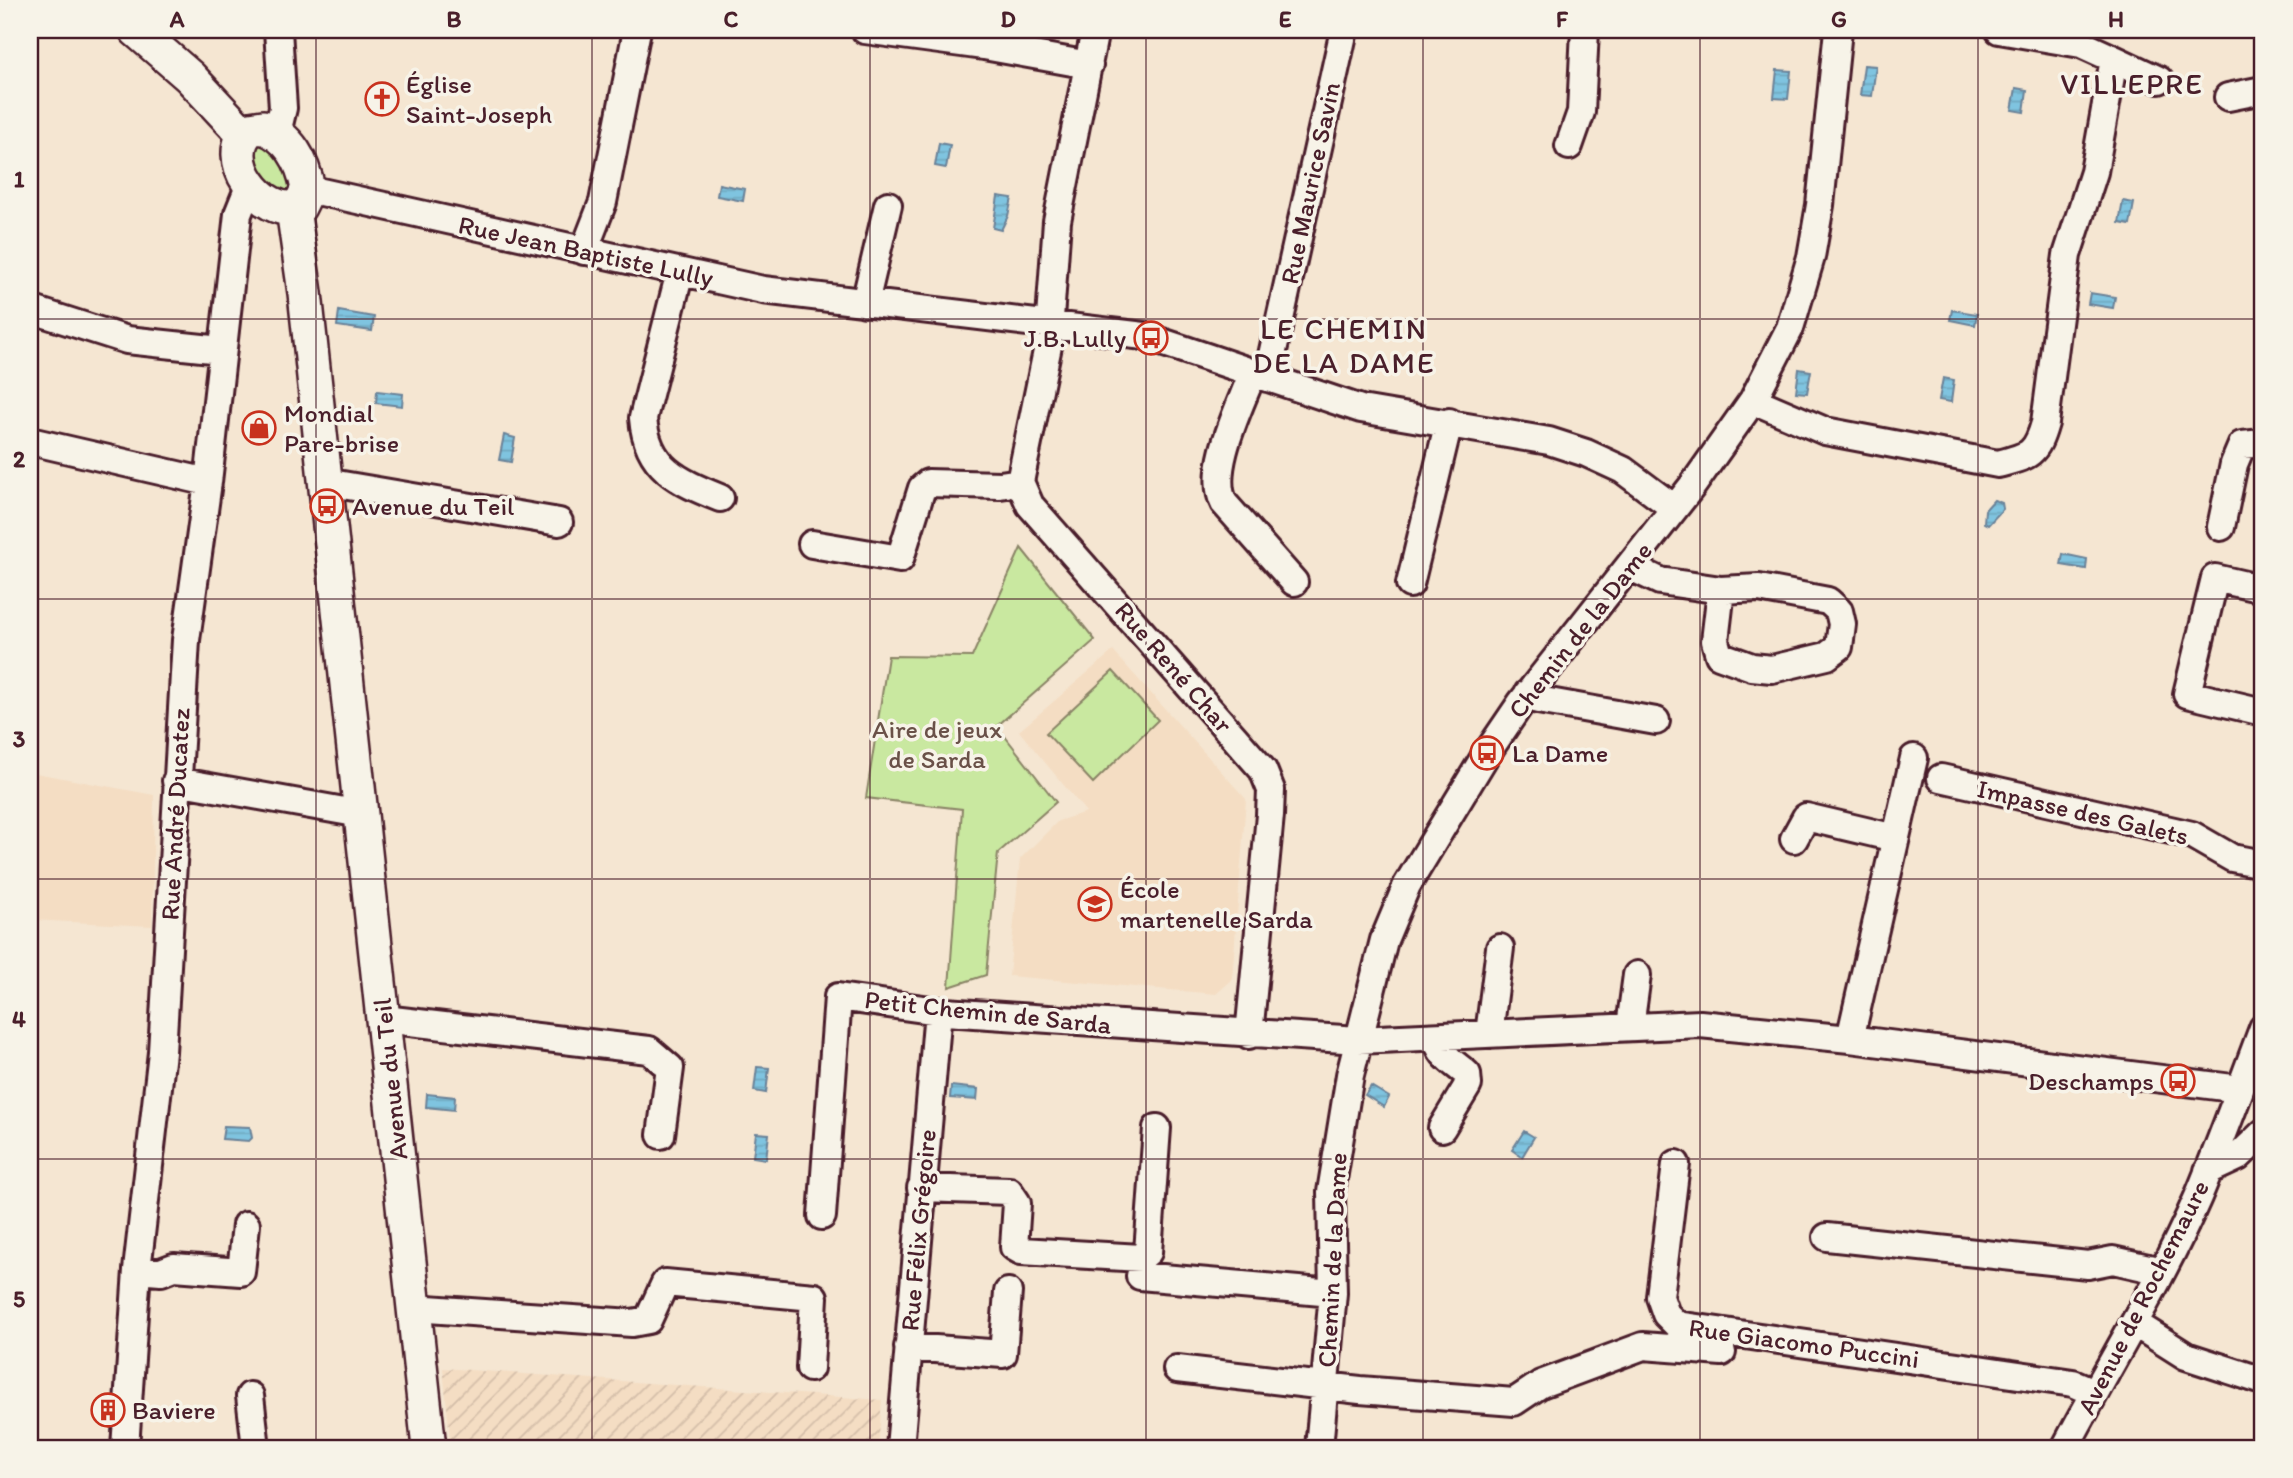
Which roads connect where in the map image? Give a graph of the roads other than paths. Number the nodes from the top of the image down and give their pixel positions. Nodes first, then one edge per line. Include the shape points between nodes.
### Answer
1 (136, 30) edge
2 (278, 30) edge
3 (637, 30) edge
4 (865, 30) edge
5 (1095, 30) edge
6 (1344, 30) edge
7 (1585, 30) edge
8 (1838, 30) edge
9 (1999, 30) edge
10 (985, 38) edge
11 (2114, 59) junction
12 (1089, 65) junction
13 (2159, 80) dead end
14 (2263, 90) edge
15 (2228, 97) dead end
16 (277, 133) junction
17 (244, 135) junction
18 (1569, 146) dead end
19 (254, 187) junction
20 (300, 199) junction
21 (888, 205) dead end
22 (584, 251) junction
23 (680, 272) junction
24 (865, 303) junction
25 (30, 309) edge
26 (1049, 323) junction
27 (221, 350) junction
28 (1260, 375) junction
29 (1753, 400) junction
30 (1449, 422) junction
31 (30, 441) edge
32 (2263, 443) edge
33 (208, 482) junction
34 (325, 482) junction
35 (1020, 482) junction
36 (720, 498) dead end
37 (1674, 508) junction
38 (559, 523) dead end
39 (2221, 527) dead end
40 (812, 544) dead end
41 (1631, 567) junction
42 (1294, 582) dead end
43 (1410, 584) dead end
44 (2263, 589) edge
45 (1721, 590) junction
46 (1528, 693) junction
47 (2263, 712) edge
48 (1656, 721) dead end
49 (1914, 758) dead end
50 (1941, 778) dead end
51 (176, 781) junction
52 (361, 814) junction
53 (1895, 838) junction
54 (1794, 839) dead end
55 (2263, 864) edge
56 (1500, 948) dead end
57 (1637, 975) dead end
58 (938, 1011) junction
59 (384, 1019) junction
60 (1630, 1027) junction
61 (2263, 1028) edge
62 (1489, 1034) junction
63 (1249, 1035) junction
64 (1439, 1037) junction
65 (1850, 1039) junction
66 (1358, 1040) junction
67 (2240, 1089) junction
68 (1157, 1128) dead end
69 (1442, 1128) dead end
70 (2263, 1133) edge
71 (660, 1135) dead end
72 (1676, 1164) dead end
73 (2208, 1171) junction
74 (921, 1188) junction
75 (822, 1216) dead end
76 (246, 1225) dead end
77 (1827, 1237) dead end
78 (137, 1270) junction
79 (2162, 1271) junction
80 (1140, 1276) dead end
81 (1008, 1292) dead end
82 (1333, 1293) junction
83 (413, 1308) junction
84 (2134, 1323) junction
85 (908, 1347) junction
86 (1722, 1352) dead end
87 (810, 1368) dead end
88 (1177, 1369) dead end
89 (2263, 1381) edge
90 (1326, 1386) junction
91 (2094, 1392) junction
92 (250, 1396) dead end
93 (125, 1448) edge
94 (256, 1448) edge
95 (429, 1448) edge
96 (900, 1448) edge
97 (1319, 1448) edge
98 (2065, 1448) edge

1 - 17 main road via 190,77
2 - 16 street via 283,108
3 - 22 street via 603,202
4 - 10 street
5 - 12 street
6 - 28 street, Rue Maurice Savin
7 - 18 street via 1581,112
8 - 29 street, Chemin de la Dame via 1811,257 1790,328
9 - 11 street via 2081,44
10 - 12 street
11 - 13 street
11 - 29 street via 2094,172 2067,255 2038,448 2023,458 1986,462 1825,431
12 - 26 street via 1057,221
14 - 15 street
16 - 17 main road via 263,127
16 - 20 main road via 297,156
17 - 19 main road via 239,157 244,175
19 - 20 main road via 281,209
19 - 27 street, Rue André Ducatez via 238,214
20 - 22 street, Rue Jean Baptiste Lully
20 - 34 main road, Avenue du Teil
21 - 24 street
22 - 23 street, Rue Jean Baptiste Lully
23 - 24 street, Rue Jean Baptiste Lully via 763,290
23 - 36 street via 643,418 645,442 652,456 682,483
24 - 26 street, Rue Jean Baptiste Lully
25 - 27 street via 127,340
26 - 28 street, Rue Jean Baptiste Lully via 1144,336
26 - 35 street
27 - 33 street, Rue André Ducatez
28 - 30 street, Rue Jean Baptiste Lully via 1361,409
28 - 42 street via 1225,450 1218,492
29 - 37 street, Chemin de la Dame
30 - 37 street, Rue Jean Baptiste Lully via 1549,441 1586,453 1623,470
30 - 43 street
31 - 33 street
32 - 39 street via 2242,445
33 - 51 street, Rue André Ducatez via 186,640
34 - 38 street
34 - 52 main road, Avenue du Teil
35 - 40 street via 928,483 922,488 900,559
35 - 63 street, Rue René Char via 1030,505 1264,770 1270,815
37 - 41 street, Chemin de la Dame
41 - 45 street via 1660,581
41 - 46 street, Chemin de la Dame
44 - 47 street via 2215,578 2187,694
45 - 45 street via 1715,641 1719,655 1772,669 1827,656 1839,647 1839,611 1828,601 1759,588
46 - 48 street via 1538,700
46 - 66 street, Chemin de la Dame via 1407,885 1384,940
49 - 53 street
50 - 55 street, Impasse des Galets via 2192,835 2232,858
51 - 52 street
51 - 78 street, Rue André Ducatez via 162,1052
52 - 59 main road, Avenue du Teil
53 - 54 street via 1806,817
53 - 65 street
56 - 62 street
57 - 60 street
58 - 63 street, Petit Chemin de Sarda
58 - 74 street, Rue Félix Grégoire
58 - 75 street, Petit Chemin de Sarda via 838,997
59 - 71 street via 649,1050 670,1068
59 - 83 main road, Avenue du Teil
60 - 62 street, Petit Chemin de Sarda
60 - 65 street, Petit Chemin de Sarda via 1699,1024
61 - 67 street, Avenue de Rochemaure
62 - 64 street, Petit Chemin de Sarda
63 - 66 street, Petit Chemin de Sarda
64 - 66 street, Petit Chemin de Sarda
64 - 69 street via 1441,1052 1467,1074 1468,1085
65 - 67 street, Petit Chemin de Sarda
66 - 82 street, Chemin de la Dame via 1331,1192
67 - 73 street, Avenue de Rochemaure
68 - 74 street via 1148,1252 1141,1258 1021,1251 1014,1247 1017,1203 1009,1191
70 - 73 street via 2238,1157
72 - 91 street, Rue Giacomo Puccini via 1660,1297 1666,1314 1677,1325 2073,1383
73 - 79 street, Avenue de Rochemaure
74 - 85 street, Rue Félix Grégoire
76 - 78 street via 241,1272 174,1267 161,1272
77 - 79 street via 2088,1265 2113,1261
78 - 93 street, Rue André Ducatez
79 - 84 street, Avenue de Rochemaure
80 - 82 street
81 - 85 street via 1003,1354
82 - 90 street, Chemin de la Dame
83 - 87 street via 632,1324 648,1320 665,1283 814,1297
83 - 95 main road, Avenue du Teil
84 - 89 street via 2186,1356
84 - 91 street, Avenue de Rochemaure
85 - 96 street, Rue Félix Grégoire
86 - 90 street via 1643,1346 1541,1384 1514,1402
88 - 90 street
90 - 97 street, Chemin de la Dame
91 - 98 street, Avenue de Rochemaure
92 - 94 street

